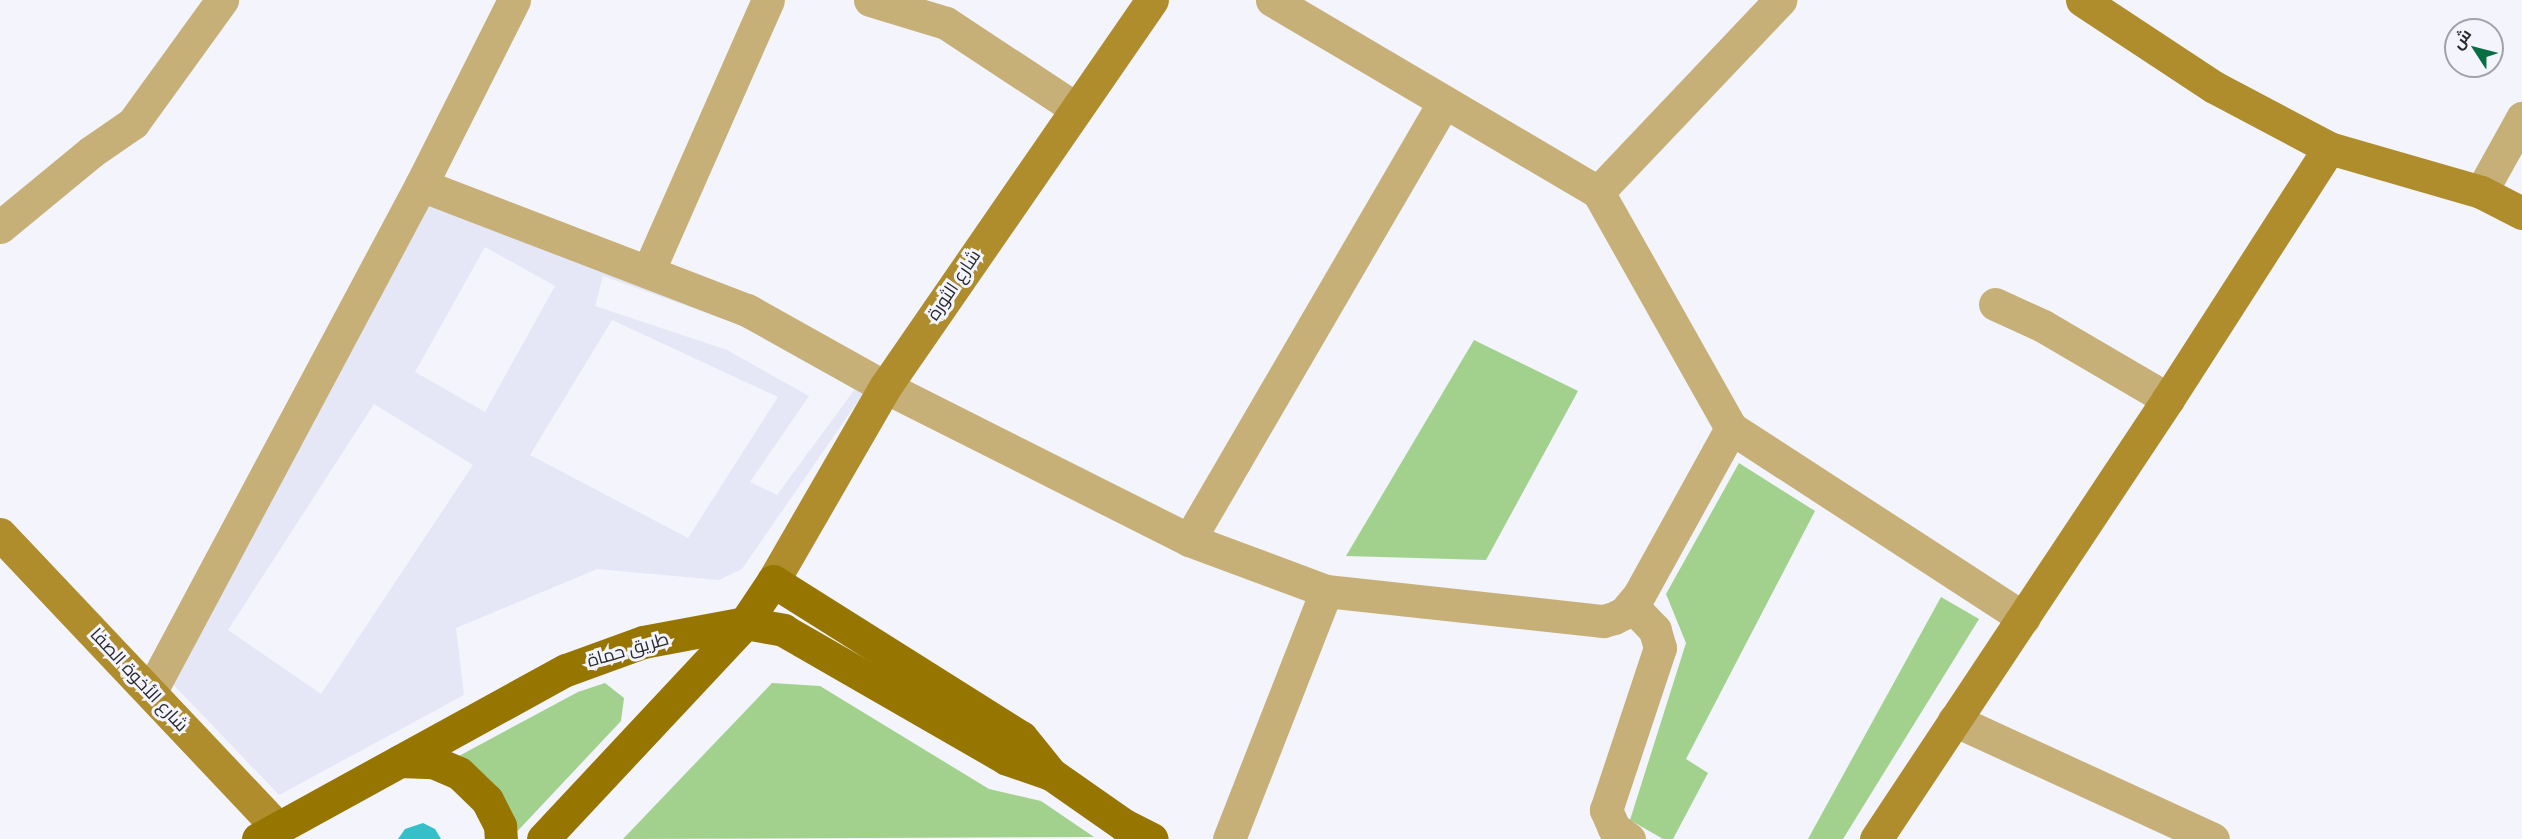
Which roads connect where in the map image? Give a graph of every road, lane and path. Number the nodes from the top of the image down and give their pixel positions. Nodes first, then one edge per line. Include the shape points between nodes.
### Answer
1 (222, 0) edge
2 (514, 0) edge
3 (768, 0) edge
4 (1152, 0) edge
5 (1272, 0) edge
6 (1780, 0) edge
7 (2082, 0) edge
8 (884, 1) edge
9 (1444, 102) junction
10 (1075, 108) junction
11 (2522, 118) edge
12 (2329, 148) junction
13 (421, 185) junction
14 (1598, 192) junction
15 (2481, 192) junction
16 (2522, 213) edge
17 (0, 227) edge
18 (648, 272) junction
19 (1995, 304) dead end
20 (885, 387) junction
21 (2168, 399) junction
22 (1731, 428) junction
23 (0, 534) edge
24 (1189, 540) junction
25 (773, 581) junction
26 (1326, 591) junction
27 (1632, 606) junction
28 (2024, 618) junction
29 (745, 623) junction
30 (151, 692) junction
31 (1954, 720) junction
32 (400, 761) junction
33 (1051, 774) junction
34 (268, 833) edge
35 (1130, 834) edge
36 (501, 839) edge
37 (543, 839) edge
38 (1229, 839) edge
39 (1629, 839) edge
40 (1876, 839) edge
41 (2213, 839) edge

1 - 17 street via 133,123 91,152
2 - 13 street
3 - 18 street
4 - 10 street, شارع الثورة
5 - 9 street
6 - 14 street
7 - 12 street via 2214,87
8 - 10 street via 946,23
9 - 14 street
9 - 24 street
10 - 20 street, شارع الثورة
11 - 15 street
12 - 15 street
12 - 21 street
13 - 18 street
13 - 30 street
14 - 22 street
15 - 16 street
18 - 20 street via 747,310
19 - 21 street via 2043,326
20 - 24 street
20 - 25 street, شارع الثورة
21 - 28 street
22 - 27 street
22 - 28 street
23 - 30 street, شارع الأخوة الصفا
24 - 26 street
25 - 29 main road
25 - 33 main road via 1021,737
26 - 27 street via 1603,621
26 - 38 street
27 - 39 street via 1655,630 1660,648 1606,810 1614,828
28 - 31 street
29 - 32 main road, طريق حماة via 604,654 566,670
29 - 33 main road via 783,630 1007,759
29 - 37 main road
30 - 34 street, شارع الأخوة الصفا
31 - 40 street
31 - 41 street
32 - 34 main road, طريق حماة
32 - 36 main road via 433,762 459,773 487,800 500,826
33 - 35 main road

